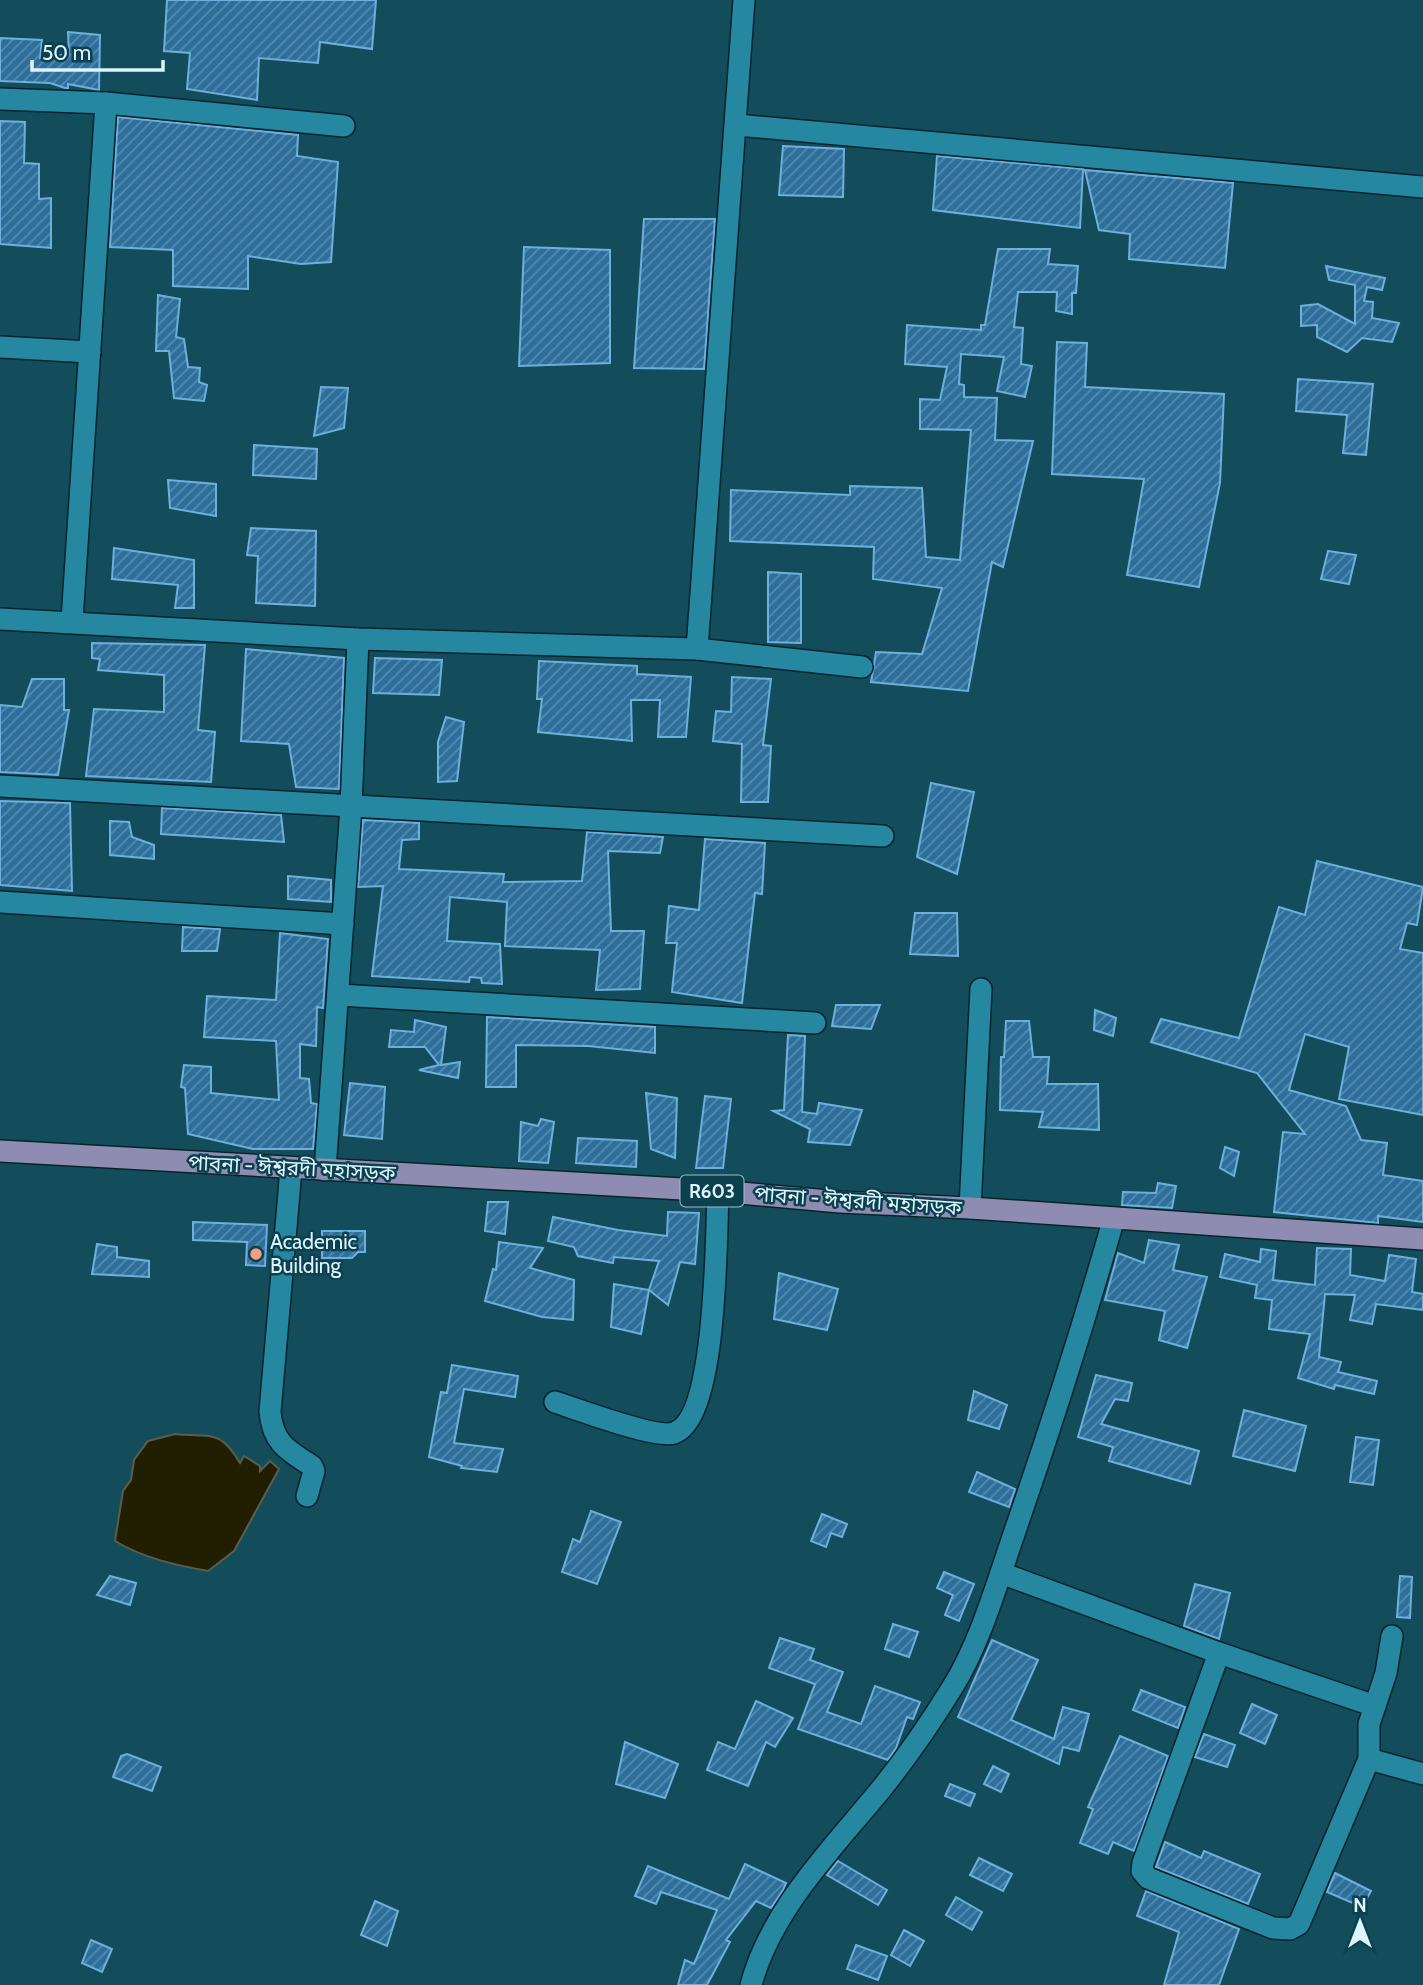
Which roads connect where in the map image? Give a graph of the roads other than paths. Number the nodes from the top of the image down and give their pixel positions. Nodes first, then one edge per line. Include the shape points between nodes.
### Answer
1 (744, 0) edge
2 (0, 99) edge
3 (106, 103) junction
4 (737, 125) junction
5 (344, 126) dead end
6 (1423, 187) edge
7 (0, 347) edge
8 (90, 352) junction
9 (0, 618) edge
10 (72, 621) junction
11 (358, 639) junction
12 (697, 649) junction
13 (862, 667) dead end
14 (0, 786) edge
15 (351, 807) junction
16 (883, 836) dead end
17 (0, 902) edge
18 (343, 924) junction
19 (981, 989) dead end
20 (339, 995) junction
21 (815, 1023) dead end
22 (0, 1151) edge
23 (290, 1169) junction
24 (325, 1170) junction
25 (718, 1191) junction
26 (970, 1208) junction
27 (1114, 1218) junction
28 (1423, 1239) edge
29 (555, 1402) dead end
30 (307, 1496) dead end
31 (1000, 1573) junction
32 (1392, 1636) dead end
33 (1219, 1653) junction
34 (1375, 1706) junction
35 (1370, 1759) junction
36 (1423, 1774) edge
37 (751, 1985) edge

1 - 4 street
2 - 3 street
3 - 5 street
3 - 8 street
4 - 6 street
4 - 12 street
7 - 8 street
8 - 10 street
9 - 10 street
10 - 11 street
11 - 12 street
11 - 15 street
12 - 13 street
14 - 15 street
15 - 16 street
15 - 18 street
17 - 18 street
18 - 20 street
19 - 26 street
20 - 21 street
20 - 24 street
22 - 23 main road, পাবনা - ঈশ্বরদী মহাসড়ক / R603
23 - 24 main road, পাবনা - ঈশ্বরদী মহাসড়ক / R603
23 - 30 street via 270,1412 272,1431 282,1445 312,1466
24 - 25 main road, পাবনা - ঈশ্বরদী মহাসড়ক / R603
25 - 26 main road, পাবনা - ঈশ্বরদী মহাসড়ক / R603
25 - 29 street via 710,1350 702,1387 683,1427 674,1433 653,1433
26 - 27 main road, পাবনা - ঈশ্বরদী মহাসড়ক / R603
27 - 28 main road, পাবনা - ঈশ্বরদী মহাসড়ক / R603
27 - 31 street via 1067,1381
31 - 33 street
31 - 37 street via 954,1686 885,1785 785,1912
32 - 34 street
33 - 34 street
33 - 35 street via 1143,1863 1148,1878 1273,1928 1290,1929 1299,1924
34 - 35 street
35 - 36 street

